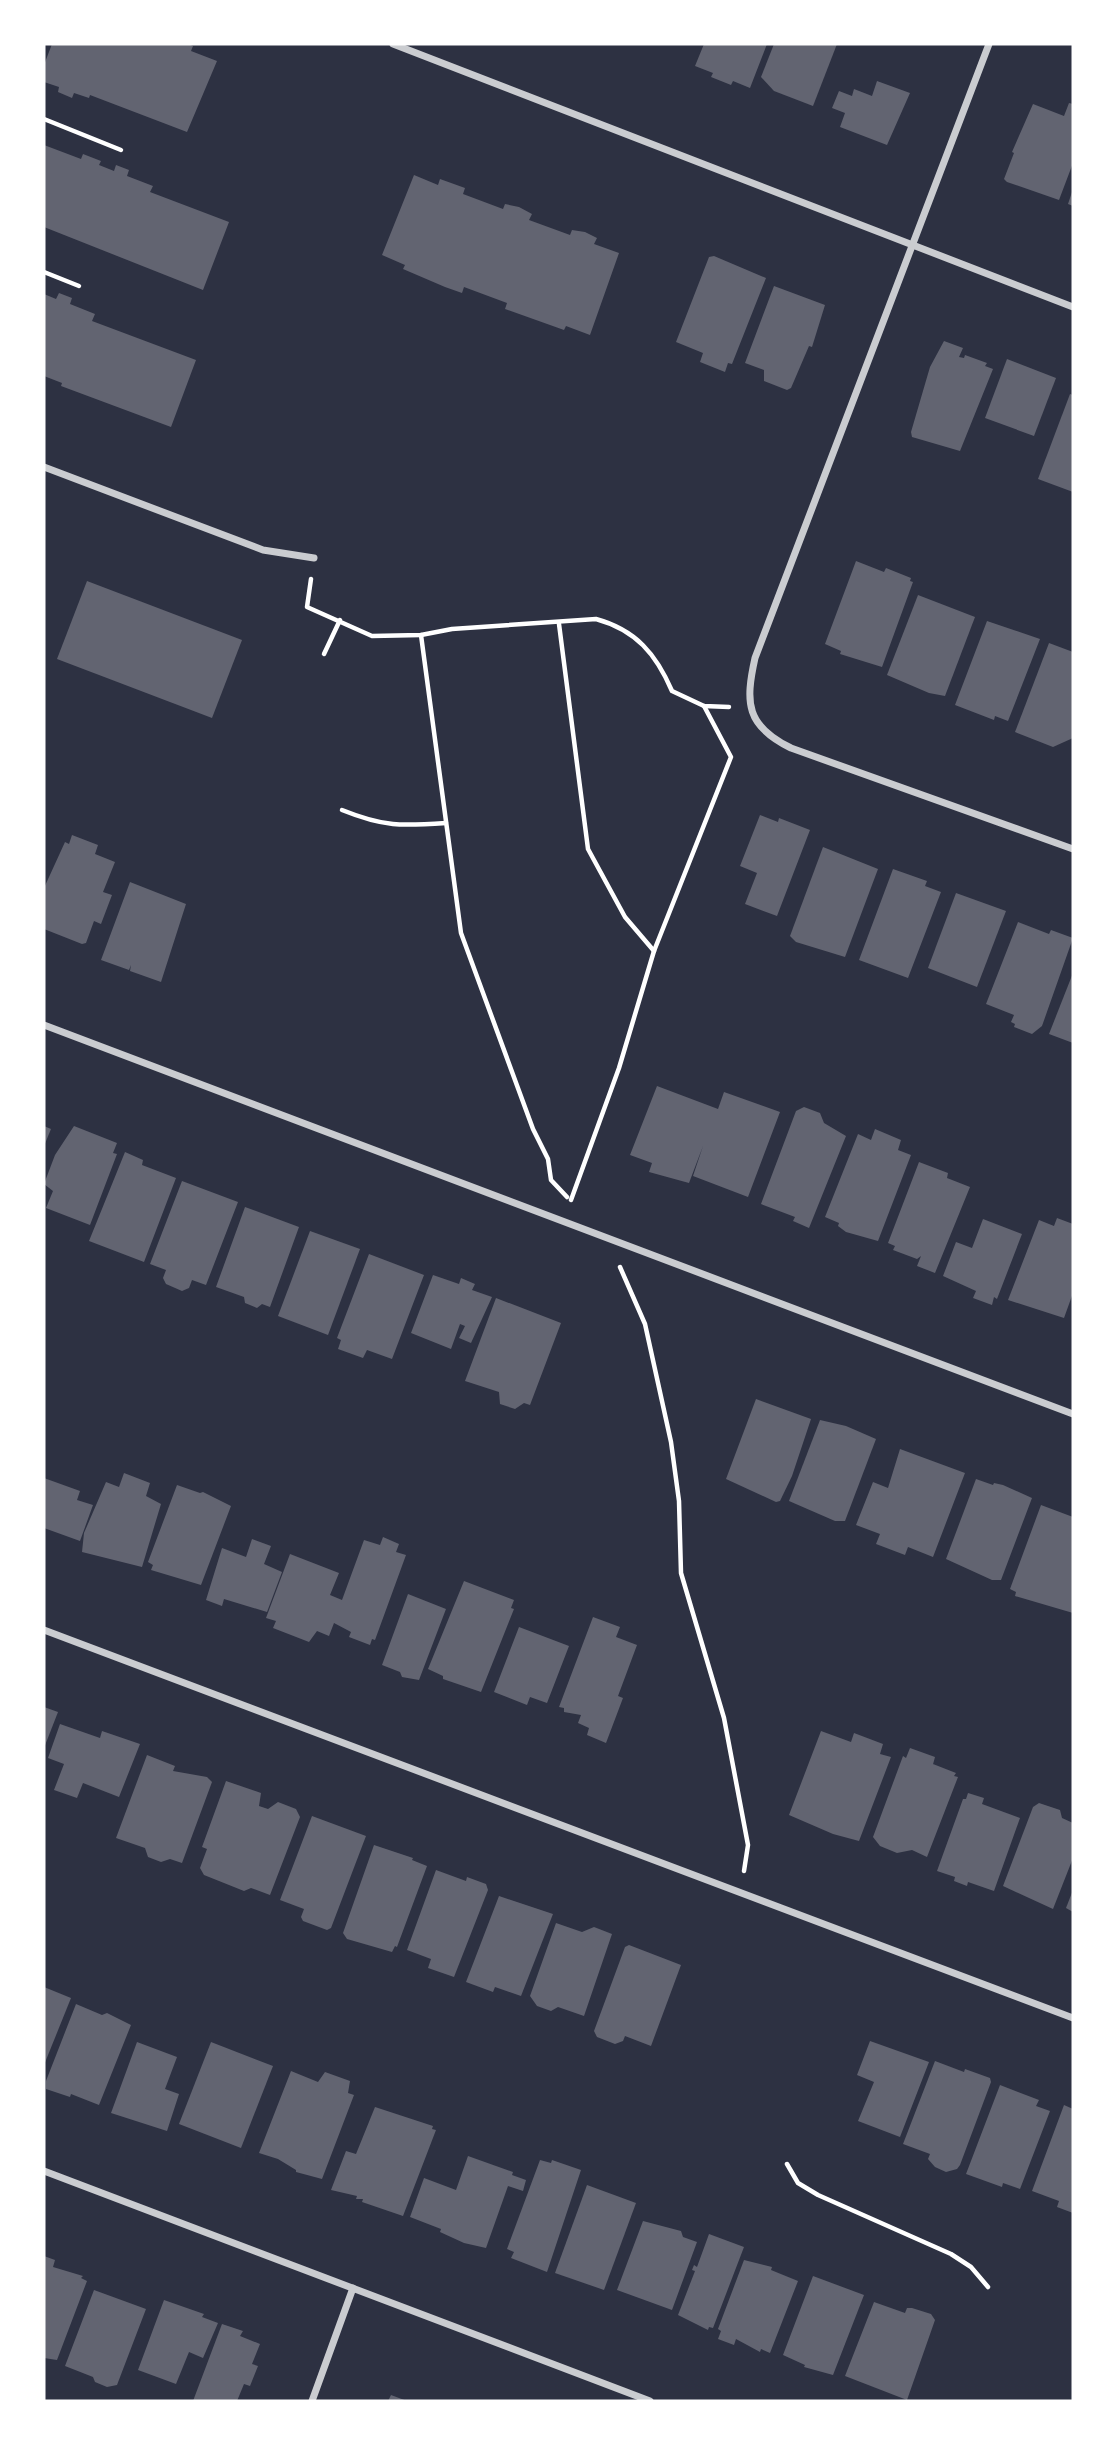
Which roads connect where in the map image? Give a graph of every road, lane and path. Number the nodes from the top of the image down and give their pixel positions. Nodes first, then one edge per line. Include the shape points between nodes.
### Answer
1 (393, 44) edge
2 (989, 44) edge
3 (44, 119) edge
4 (121, 150) dead end
5 (915, 243) junction
6 (44, 272) edge
7 (79, 286) dead end
8 (1073, 307) edge
9 (44, 467) edge
10 (314, 558) joint
11 (340, 620) junction
12 (559, 624) junction
13 (421, 635) junction
14 (324, 654) dead end
15 (704, 706) junction
16 (751, 709) junction
17 (342, 810) dead end
18 (446, 823) junction
19 (1073, 849) edge
20 (654, 951) junction
21 (44, 1025) edge
22 (571, 1201) junction
23 (607, 1238) junction
24 (1073, 1414) edge
25 (44, 1630) edge
26 (736, 1894) junction
27 (1073, 2018) edge
28 (787, 2164) dead end
29 (44, 2171) edge
30 (988, 2287) dead end
31 (353, 2288) junction
32 (312, 2401) edge
33 (650, 2401) edge

1 - 5 street
2 - 5 street
3 - 4 path
5 - 8 street
5 - 16 street via 755,658 748,693
6 - 7 path
9 - 10 street via 263,550
10 - 11 path via 307,607
11 - 13 path via 372,636
11 - 14 path
12 - 13 path via 452,629
12 - 15 path via 596,619 630,632 662,667 672,691
12 - 20 path via 588,849 625,917
13 - 18 path
15 - 16 path
15 - 20 path via 731,757
16 - 19 street via 765,731 791,748
17 - 18 path via 401,826
18 - 22 path via 461,933 533,1129 548,1158 551,1180
20 - 22 path via 619,1068
21 - 23 street
22 - 23 path
23 - 24 street
23 - 26 path via 645,1324 671,1442 681,1573 724,1718 742,1803 748,1845
25 - 26 street
26 - 27 street
28 - 30 path via 798,2183 951,2254 971,2267
29 - 31 street
31 - 32 street
31 - 33 street

